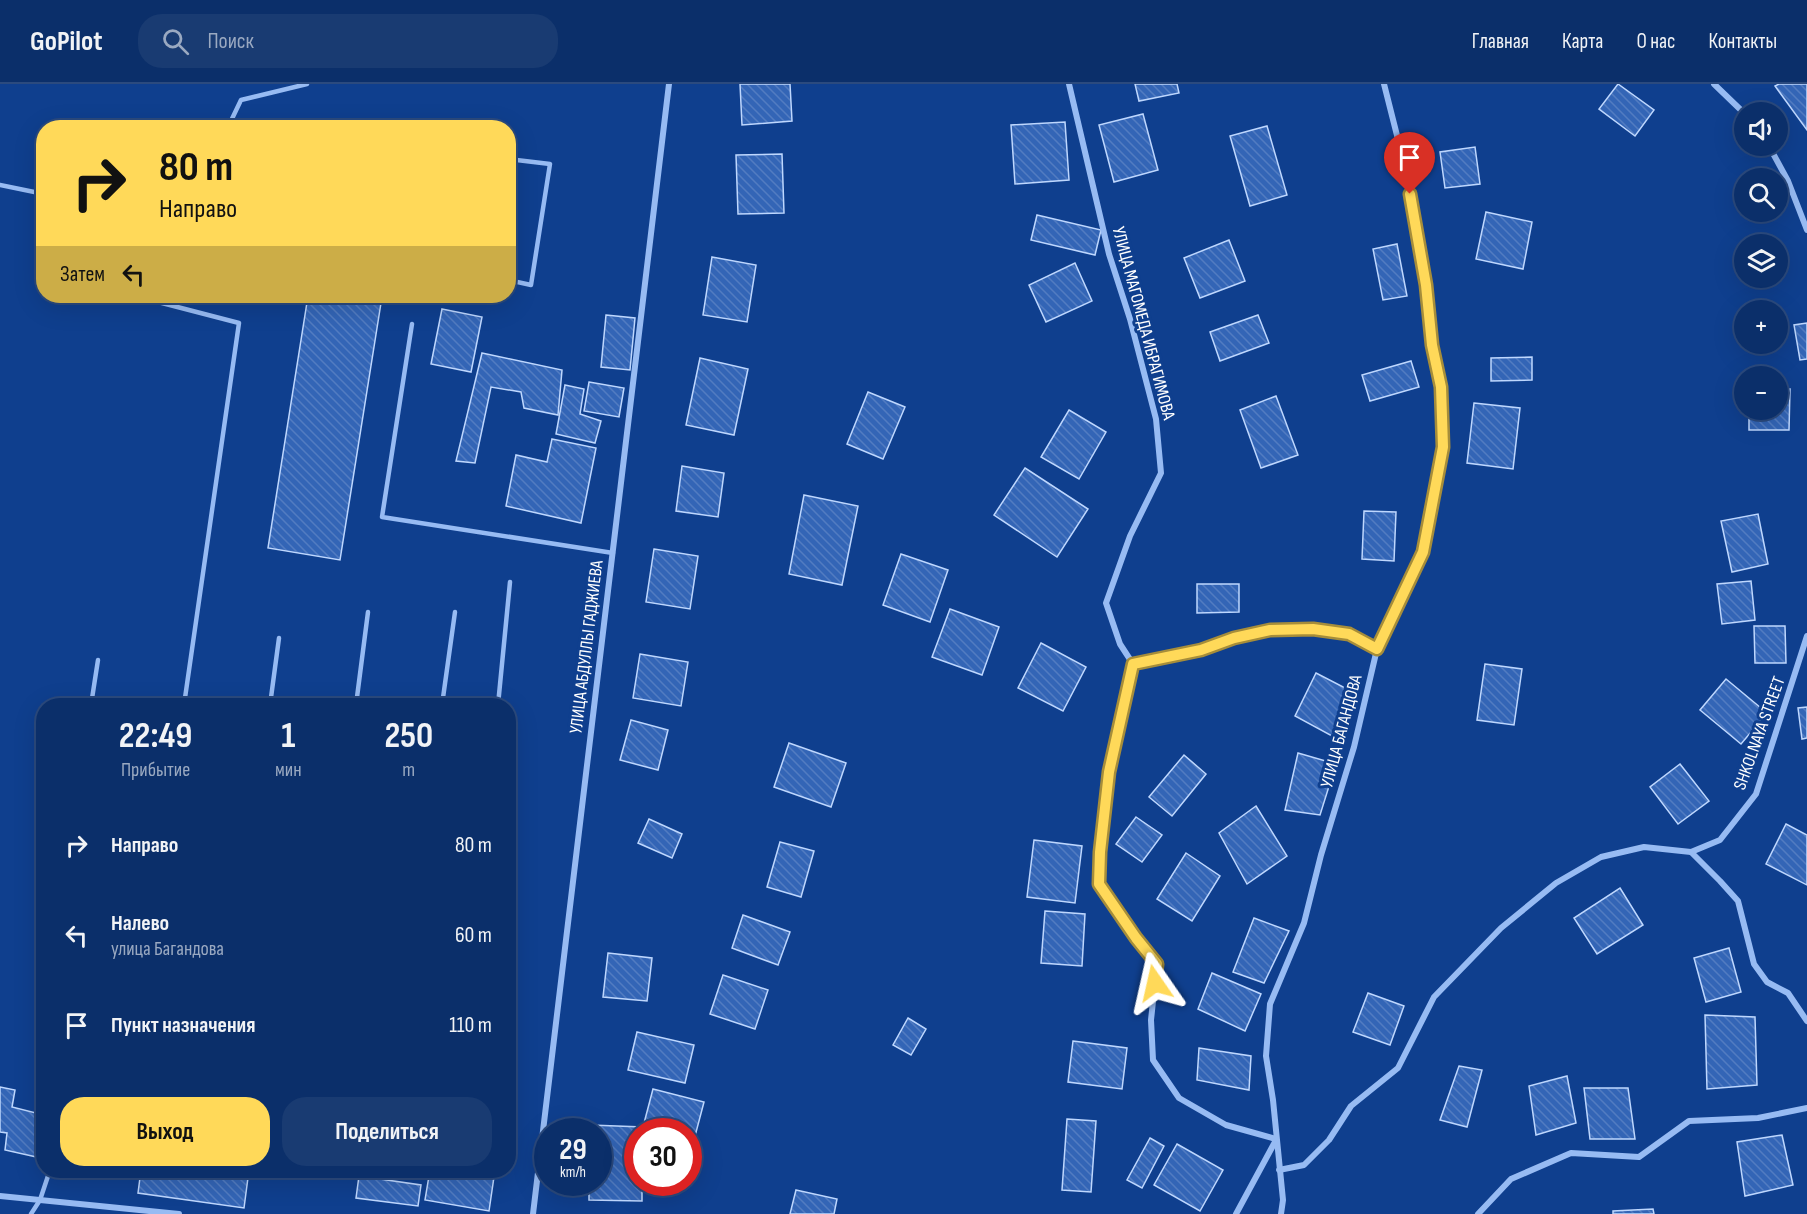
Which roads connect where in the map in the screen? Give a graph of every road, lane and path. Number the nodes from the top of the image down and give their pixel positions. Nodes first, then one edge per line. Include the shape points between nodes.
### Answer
1 (307, 84) edge
2 (669, 84) edge
3 (1069, 84) edge
4 (1384, 84) edge
5 (1714, 84) edge
6 (1734, 103) edge
7 (232, 120) edge
8 (1774, 156) edge
9 (516, 160) edge
10 (0, 185) edge
11 (36, 192) edge
12 (1807, 230) edge
13 (516, 282) edge
14 (162, 303) edge
15 (412, 324) dead end
16 (613, 553) junction
17 (510, 582) dead end
18 (368, 612) dead end
19 (455, 612) dead end
20 (1807, 636) edge
21 (279, 638) dead end
22 (1377, 649) junction
23 (98, 660) dead end
24 (1133, 664) junction
25 (93, 698) edge
26 (185, 698) edge
27 (271, 698) edge
28 (357, 698) edge
29 (443, 698) edge
30 (499, 698) edge
31 (1691, 852) junction
32 (1807, 1021) edge
33 (1807, 1108) edge
34 (1276, 1139) junction
35 (1279, 1170) junction
36 (47, 1178) edge
37 (0, 1196) edge
38 (40, 1200) junction
39 (31, 1214) edge
40 (178, 1214) edge
41 (533, 1214) edge
42 (1236, 1214) edge
43 (1281, 1214) edge
44 (1478, 1214) edge

1 - 7 lane via 242,100
2 - 16 street, УЛИЦА АБДУЛЛЫ ГАДЖИЕВА
3 - 24 street, УЛИЦА МАГОМЕДА ИБРАГИМОВА via 1109,254 1156,419 1161,473 1130,536 1106,603 1120,644
4 - 22 street, УЛИЦА БАГАНДОВА via 1423,262 1441,387 1443,447 1423,552
5 - 6 street
8 - 12 street
9 - 13 lane via 550,164 531,285
10 - 11 lane
14 - 26 lane via 239,323
15 - 16 lane via 382,517
16 - 41 street, УЛИЦА АБДУЛЛЫ ГАДЖИЕВА
17 - 30 lane
18 - 28 lane
19 - 29 lane
20 - 31 street, SHKOLNAYA STREET via 1756,795 1720,840
21 - 27 lane
22 - 24 street via 1349,634 1313,629 1270,630
22 - 34 street, УЛИЦА БАГАНДОВА via 1354,747 1304,923 1270,1004 1266,1056
23 - 25 lane
24 - 34 street via 1109,772 1099,884 1157,964 1151,1020 1153,1060 1179,1098 1226,1125
31 - 32 street via 1738,902 1754,964 1767,982 1788,993
31 - 35 street via 1644,847 1601,857 1556,883 1501,927 1434,997 1398,1068 1351,1106 1329,1140 1304,1165
33 - 44 street via 1758,1118 1689,1121 1639,1157 1571,1153 1511,1179
34 - 35 street, УЛИЦА БАГАНДОВА
34 - 42 street
35 - 43 street, УЛИЦА БАГАНДОВА
36 - 38 lane
37 - 38 street
38 - 39 lane
38 - 40 street

